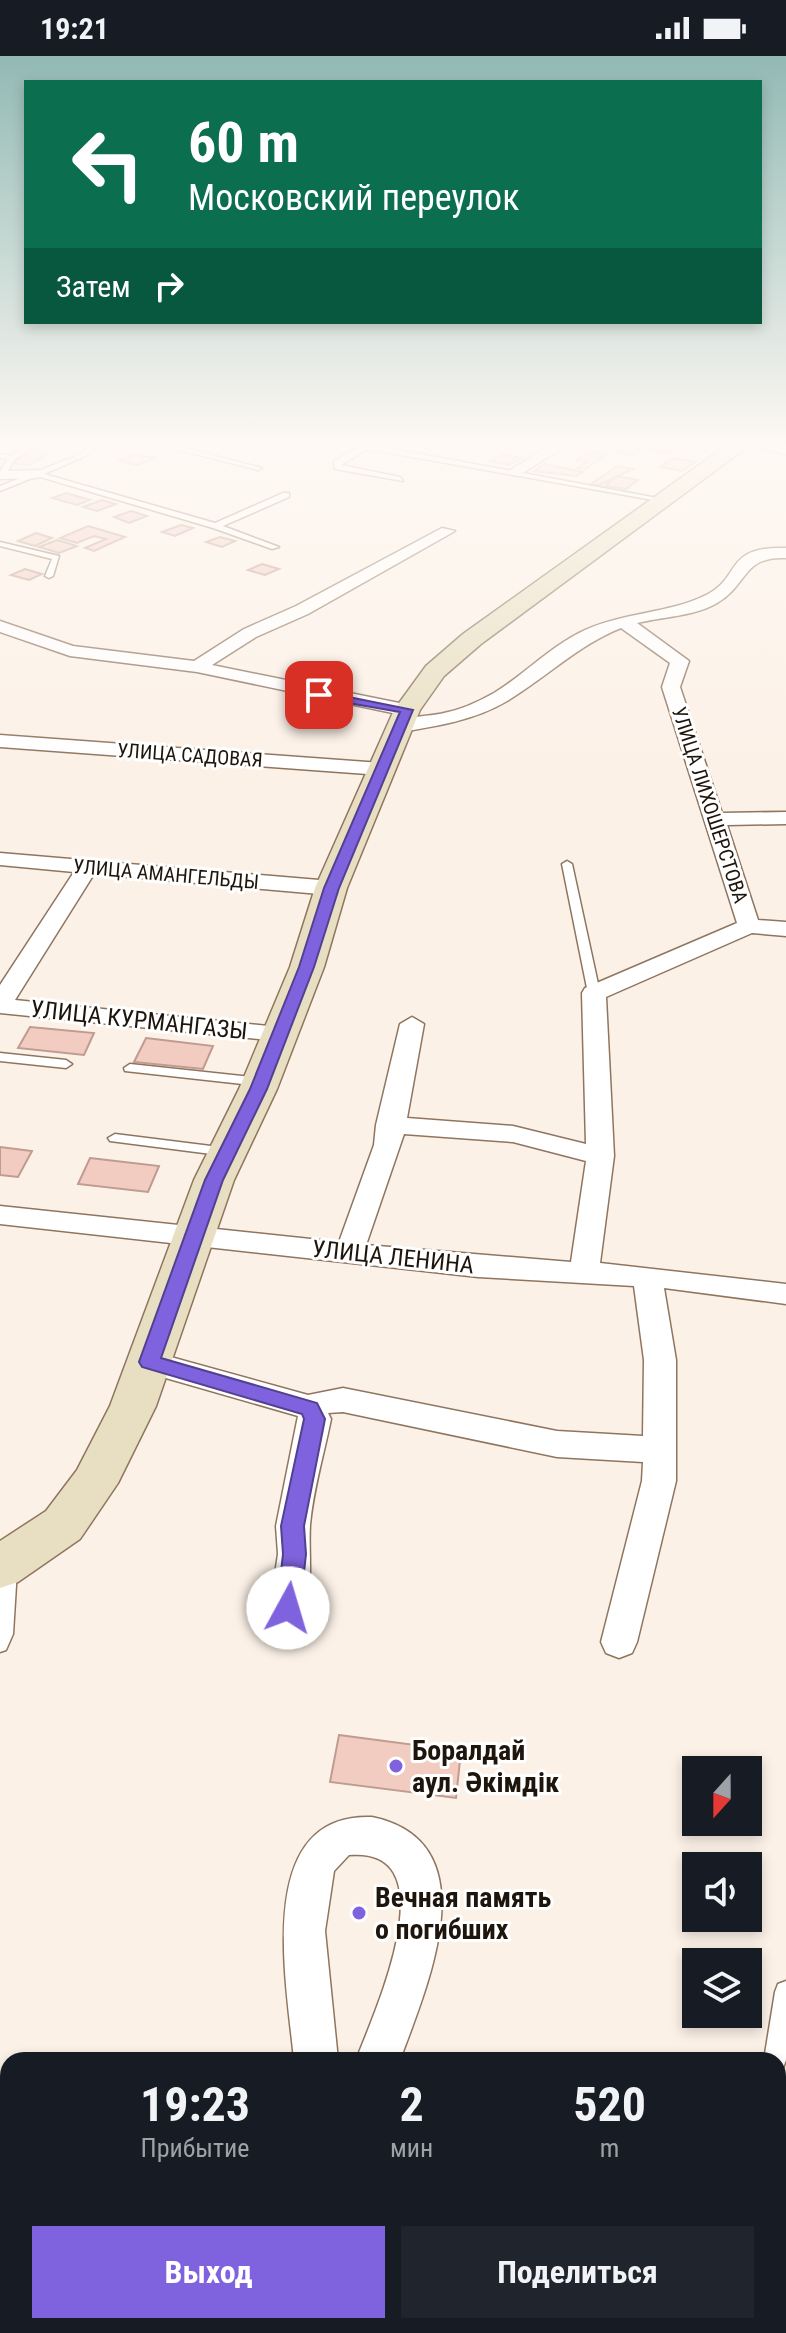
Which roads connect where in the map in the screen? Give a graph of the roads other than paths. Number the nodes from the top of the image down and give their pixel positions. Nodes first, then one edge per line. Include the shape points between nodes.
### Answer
1 (29, 551) edge
2 (410, 551) edge
3 (593, 551) edge
4 (786, 553) edge
5 (49, 576) dead end
6 (623, 621) junction
7 (0, 626) edge
8 (197, 667) junction
9 (404, 718) junction
10 (0, 741) edge
11 (381, 769) junction
12 (786, 818) edge
13 (717, 819) junction
14 (0, 859) edge
15 (567, 864) dead end
16 (87, 868) junction
17 (331, 888) junction
18 (749, 926) junction
19 (786, 929) edge
20 (594, 993) junction
21 (0, 1005) edge
22 (412, 1024) dead end
23 (278, 1034) junction
24 (0, 1057) edge
25 (66, 1064) dead end
26 (130, 1068) dead end
27 (261, 1082) junction
28 (389, 1125) junction
29 (115, 1138) dead end
30 (227, 1152) junction
31 (600, 1156) junction
32 (0, 1215) edge
33 (196, 1236) junction
34 (349, 1253) junction
35 (584, 1273) junction
36 (647, 1276) junction
37 (786, 1294) edge
38 (149, 1362) junction
39 (310, 1408) junction
40 (659, 1450) junction
41 (4, 1566) edge
42 (288, 1608) dead end
43 (619, 1642) dead end
44 (0, 1644) edge
45 (786, 1992) edge
46 (315, 2052) edge
47 (381, 2052) edge
48 (776, 2052) edge

1 - 5 lane via 56,558
2 - 8 street via 250,633
3 - 9 street via 435,671
4 - 6 street via 761,552 709,601
6 - 9 street via 588,635 499,698 451,718
6 - 13 street, УЛИЦА ЛИХОШЕРСТОВА via 680,661 671,687
7 - 8 street via 70,651
8 - 9 street via 375,706
9 - 11 street
10 - 11 street, УЛИЦА САДОВАЯ
11 - 17 street
12 - 13 street
13 - 18 street, УЛИЦА ЛИХОШЕРСТОВА
14 - 16 street, УЛИЦА АМАНГЕЛЬДЫ
15 - 20 lane
16 - 17 street, УЛИЦА АМАНГЕЛЬДЫ
16 - 21 street
17 - 23 street via 307,967
18 - 19 street, УЛИЦА ЛИХОШЕРСТОВА
18 - 20 street, УЛИЦА ЛИХОШЕРСТОВА
20 - 31 street
21 - 23 street, УЛИЦА КУРМАНГАЗЫ
22 - 28 street
23 - 27 street
24 - 25 lane
26 - 27 lane
27 - 30 street
28 - 31 street via 513,1134
28 - 34 street via 388,1145
29 - 30 lane
30 - 33 street
31 - 35 street
32 - 33 street, УЛИЦА ЛЕНИНА
33 - 34 street, УЛИЦА ЛЕНИНА
33 - 38 street
34 - 35 street, УЛИЦА ЛЕНИНА
35 - 36 street, УЛИЦА ЛЕНИНА
36 - 37 street, УЛИЦА ЛЕНИНА
36 - 40 street via 660,1360
38 - 39 street
38 - 41 street via 94,1483 63,1525
39 - 40 street via 343,1400 557,1444
39 - 42 street via 315,1419 293,1526
40 - 43 street via 659,1481
41 - 44 lane
45 - 48 lane
46 - 47 street via 304,1931 315,1862 339,1837 376,1836 403,1847 424,1884 417,1950

